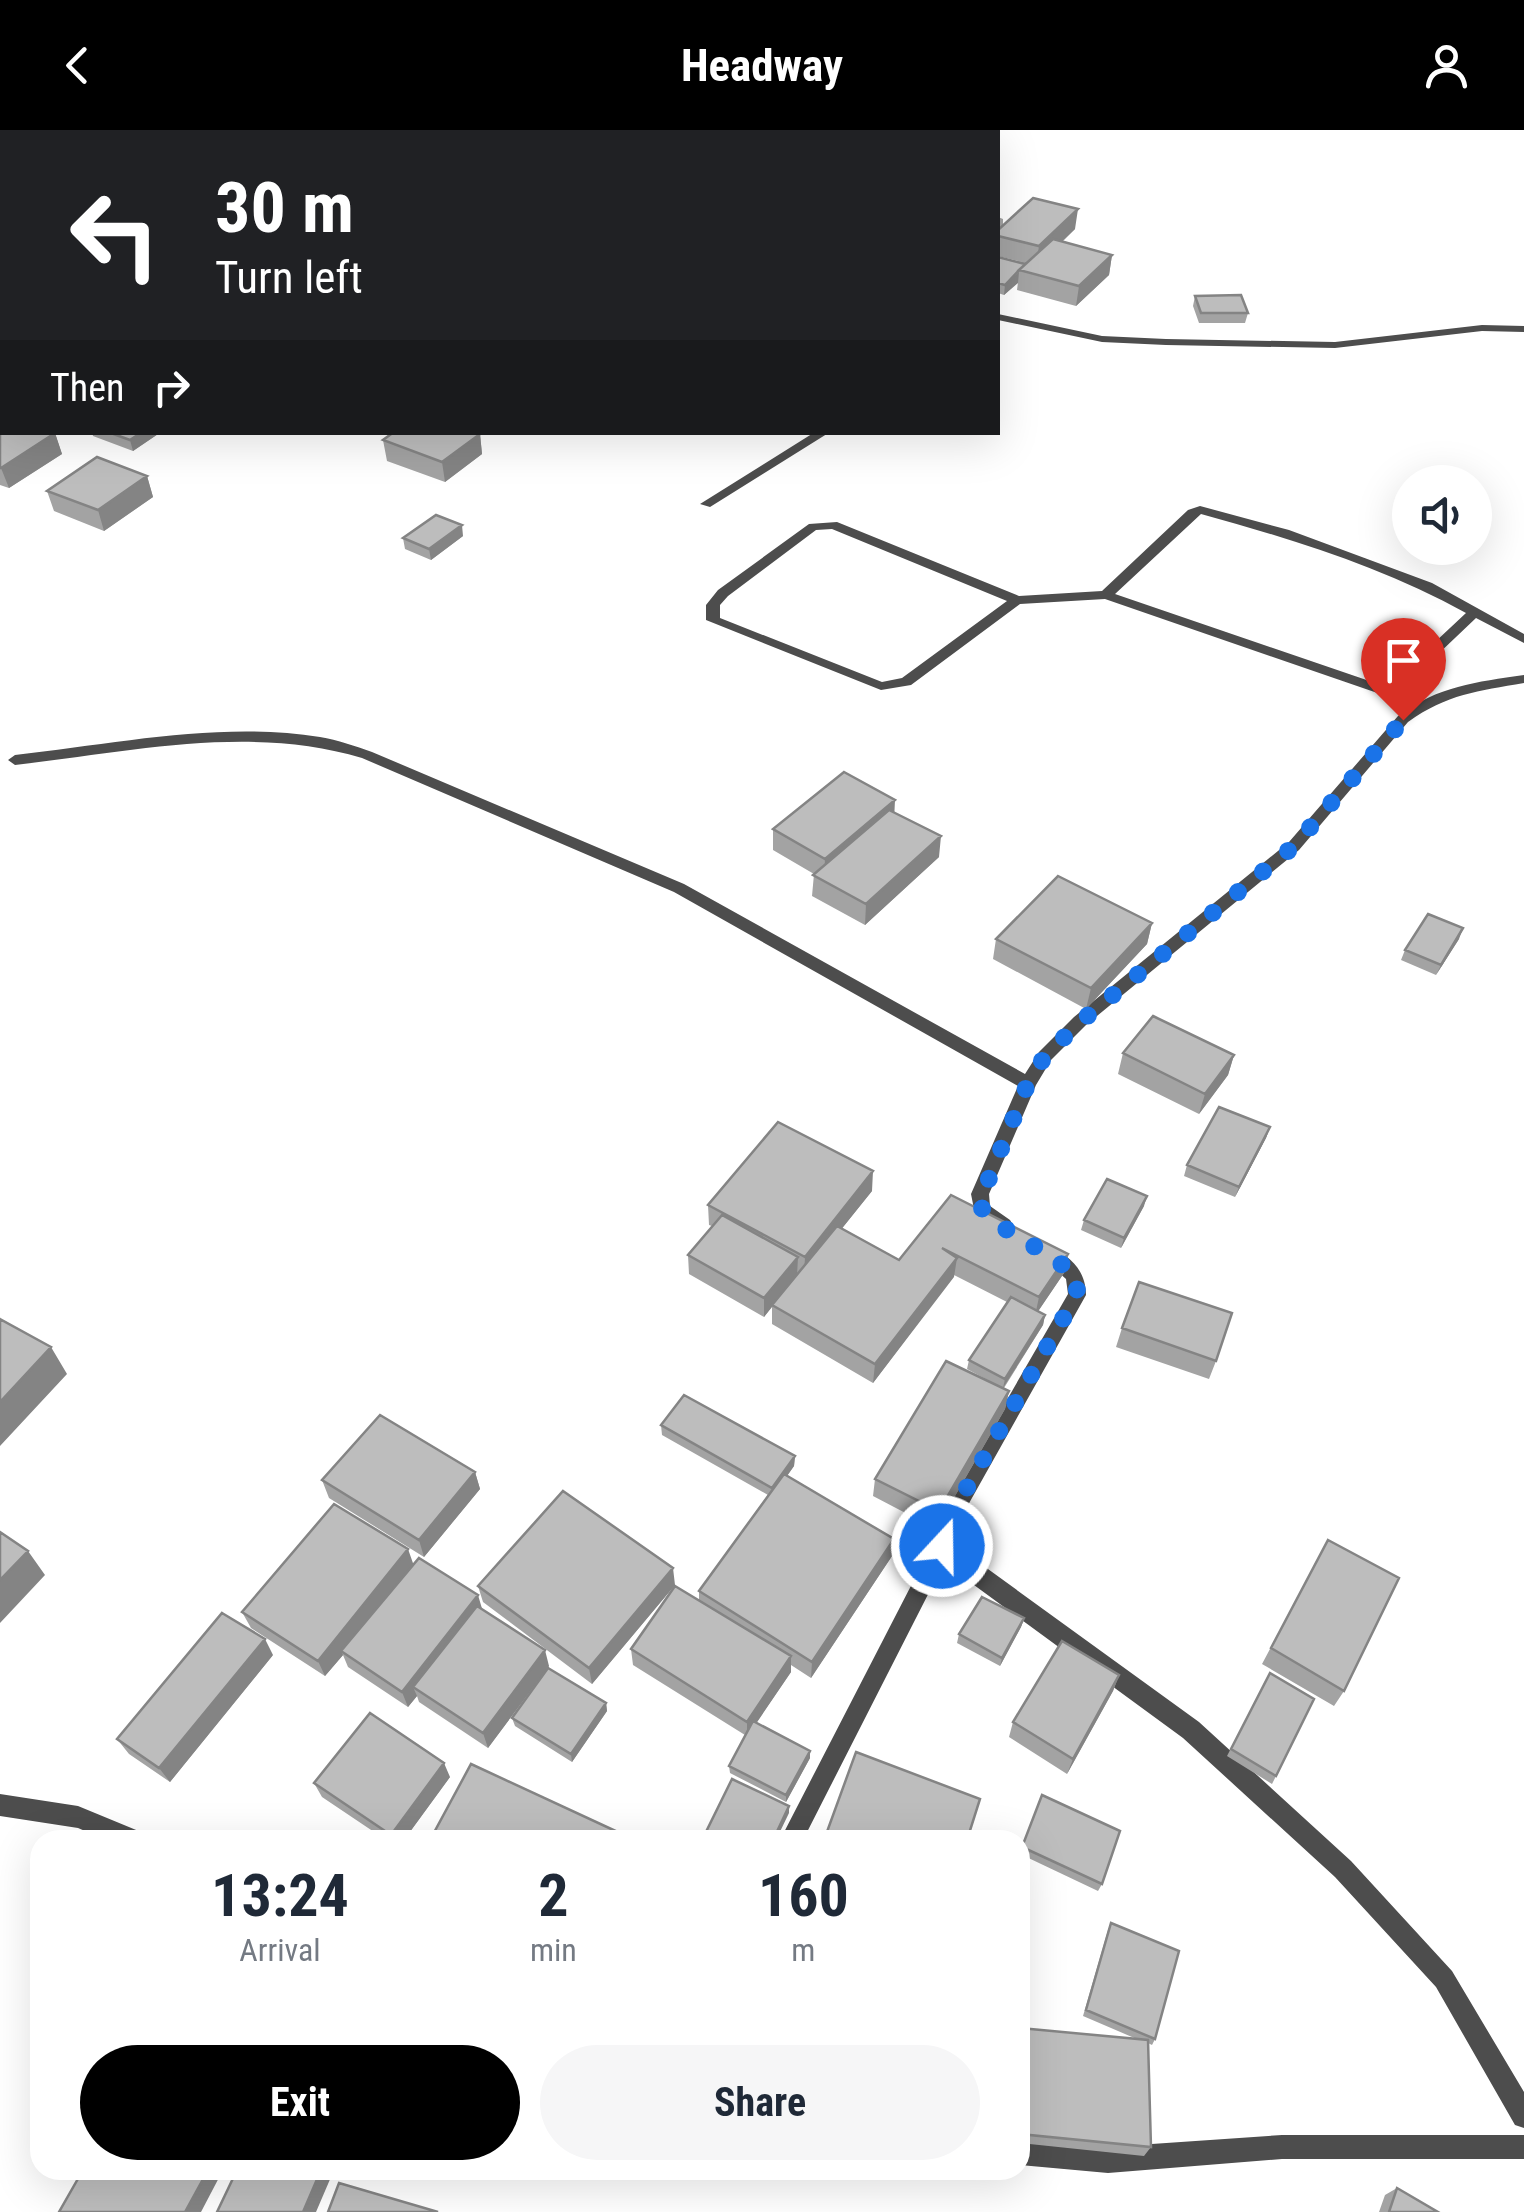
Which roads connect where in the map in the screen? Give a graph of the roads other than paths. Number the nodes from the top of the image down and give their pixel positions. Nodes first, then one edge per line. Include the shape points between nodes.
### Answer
1 (1000, 317) edge
2 (1524, 329) edge
3 (819, 435) edge
4 (706, 504) dead end
5 (1106, 595) junction
6 (1017, 600) junction
7 (1475, 612) junction
8 (1524, 639) edge
9 (1524, 679) edge
10 (15, 760) dead end
11 (1028, 1083) junction
12 (942, 1546) junction
13 (0, 1805) edge
14 (109, 1830) edge
15 (796, 1830) edge
16 (1524, 2116) edge
17 (1524, 2147) edge
18 (1030, 2153) edge

1 - 2 street via 1102,339 1166,342 1336,345
3 - 4 street
5 - 6 street
5 - 7 street via 1389,693
5 - 7 street via 1200,510 1303,540 1427,586
6 - 6 street via 833,524 814,526 713,605 714,620 882,686 906,682
7 - 8 street
9 - 11 street via 1456,690 1403,720 1294,846 1080,1022
10 - 11 street via 279,738 319,741 367,756 678,888
11 - 12 street via 979,1203 1069,1268 1078,1281 1076,1296 944,1528
12 - 15 street
12 - 16 street via 1191,1730 1342,1869 1444,1979
13 - 14 street via 78,1817
17 - 18 street via 1282,2147 1108,2160

